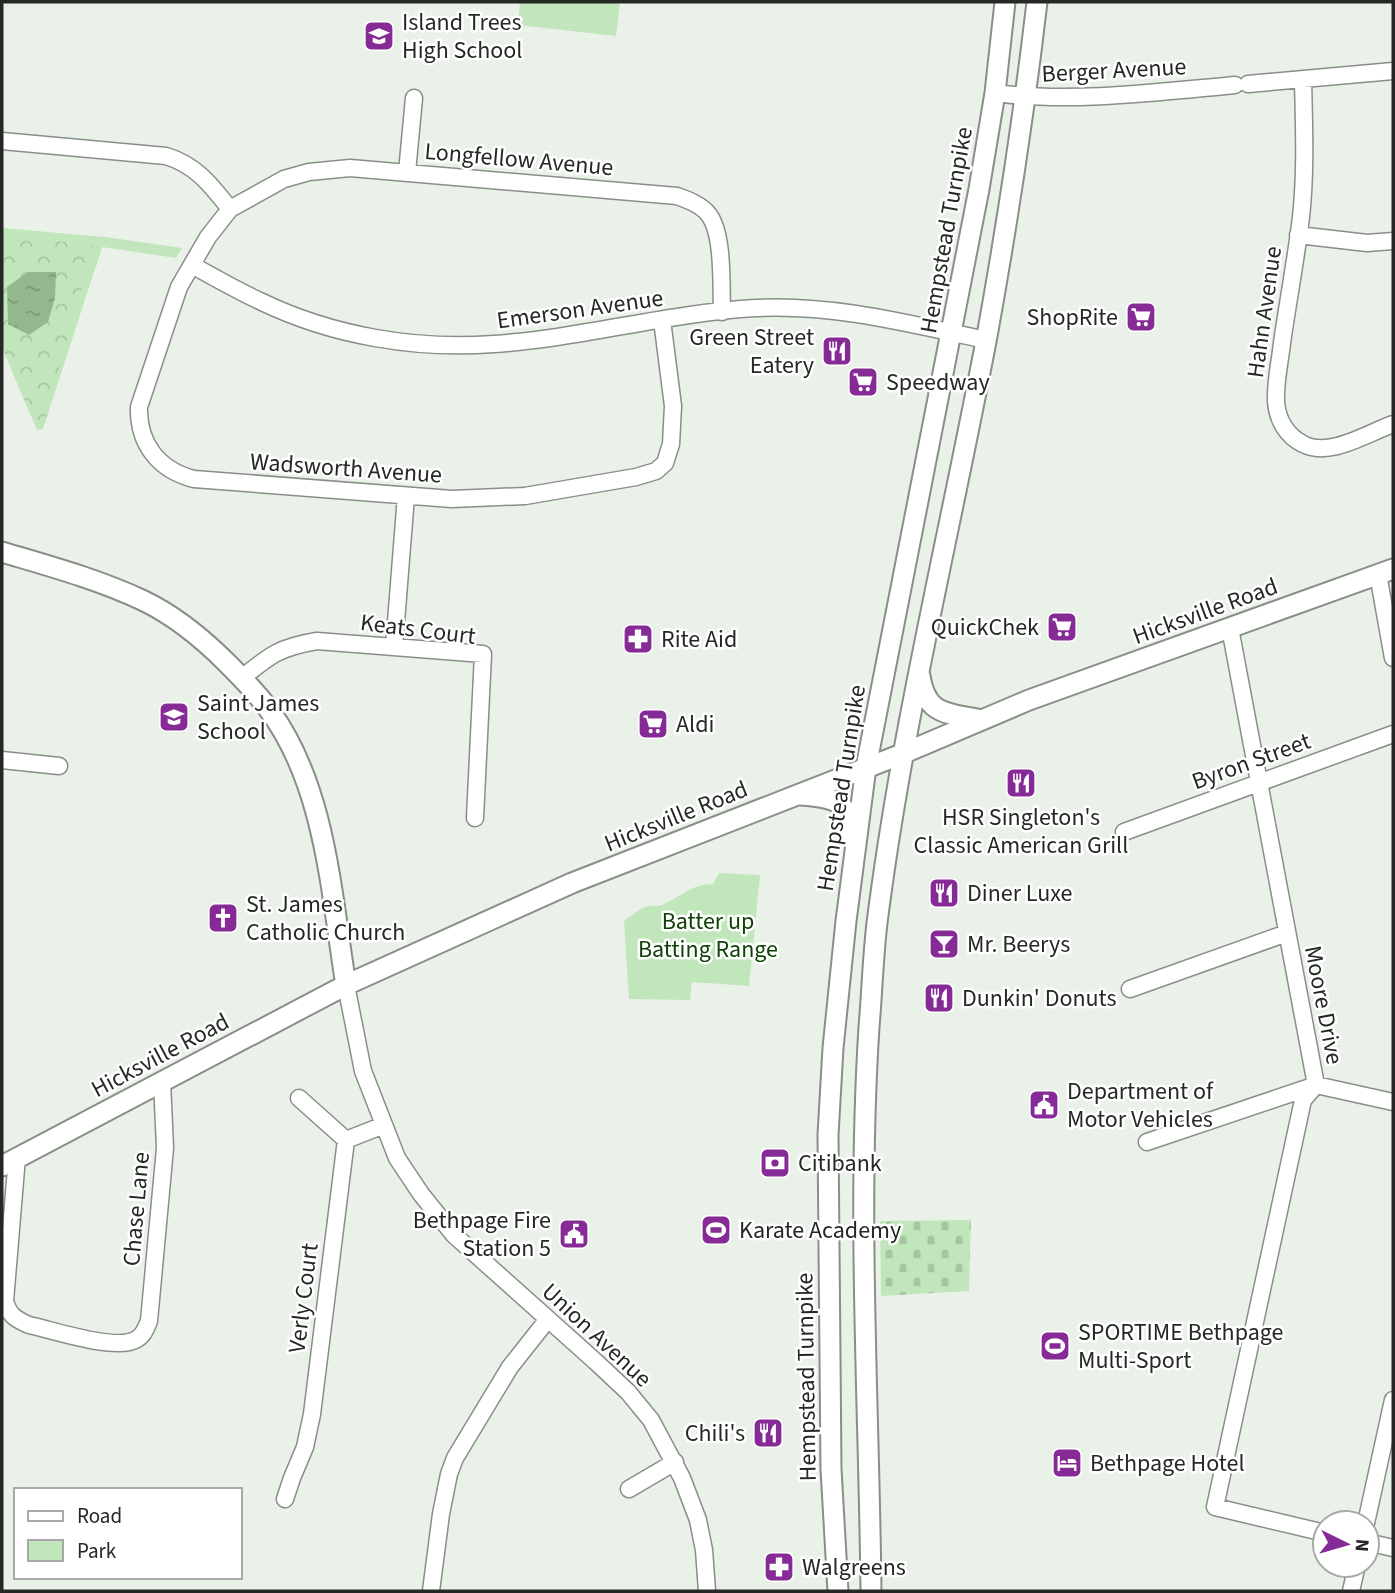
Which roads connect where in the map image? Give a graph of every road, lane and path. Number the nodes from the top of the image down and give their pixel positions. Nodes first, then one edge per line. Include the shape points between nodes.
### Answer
1 (1005, 2) edge
2 (1037, 2) edge
3 (1393, 71) edge
4 (1303, 79) junction
5 (995, 93) junction
6 (1026, 97) junction
7 (414, 98) dead end
8 (2, 141) edge
9 (407, 172) junction
10 (230, 209) junction
11 (1298, 235) junction
12 (1393, 241) edge
13 (192, 265) junction
14 (722, 312) junction
15 (662, 320) junction
16 (952, 333) junction
17 (986, 340) junction
18 (1393, 424) edge
19 (406, 496) junction
20 (2, 551) edge
21 (1385, 571) edge
22 (1230, 628) junction
23 (394, 647) junction
24 (1393, 658) edge
25 (919, 670) junction
26 (242, 678) junction
27 (982, 720) junction
28 (1393, 734) edge
29 (902, 754) junction
30 (2, 766) edge
31 (59, 766) dead end
32 (866, 767) junction
33 (1259, 783) junction
34 (796, 794) junction
35 (475, 818) dead end
36 (1124, 832) dead end
37 (850, 873) junction
38 (1287, 933) junction
39 (346, 985) junction
40 (1130, 989) dead end
41 (162, 1081) junction
42 (1316, 1085) junction
43 (299, 1098) dead end
44 (1393, 1102) edge
45 (384, 1125) junction
46 (346, 1140) junction
47 (1147, 1142) dead end
48 (10, 1162) edge
49 (548, 1319) junction
50 (1393, 1400) edge
51 (675, 1462) junction
52 (629, 1489) dead end
53 (285, 1499) dead end
54 (1369, 1509) edge
55 (1311, 1530) edge
56 (431, 1591) edge
57 (707, 1591) edge
58 (838, 1591) edge
59 (871, 1591) edge

1 - 5 main road, Hempstead Turnpike
2 - 6 main road
3 - 4 street, Berger Avenue
4 - 6 street, Berger Avenue
4 - 11 street, Hahn Avenue via 1304,158
5 - 6 street, Berger Avenue
5 - 16 main road, Hempstead Turnpike
6 - 17 main road
7 - 9 street
8 - 10 street via 180,160 202,174
9 - 10 street, Longfellow Avenue via 350,168 309,172 261,190
9 - 14 street, Longfellow Avenue via 666,194 693,202 709,215 717,233
10 - 13 street, Wadsworth Avenue
11 - 12 street via 1367,243
11 - 18 street, Hahn Avenue via 1279,370 1279,419 1300,443 1325,448
13 - 15 street, Emerson Avenue via 285,312 387,340 494,344
13 - 19 street, Wadsworth Avenue via 179,287 139,407 143,439 156,459 171,471 194,479
14 - 15 street, Emerson Avenue
14 - 16 street, Emerson Avenue via 783,307 822,310
15 - 19 street, Wadsworth Avenue via 673,418 665,463 656,471 525,496
16 - 17 street, Emerson Avenue
16 - 32 main road, Hempstead Turnpike
17 - 25 main road
19 - 23 street
20 - 26 main road via 145,601 212,648
21 - 22 main road, Hicksville Road
21 - 24 street
22 - 27 main road, Hicksville Road
22 - 33 street, Moore Drive
23 - 26 street, Keats Court via 317,641 291,645
23 - 35 street, Keats Court via 483,654
25 - 27 main road via 922,692 930,705
25 - 29 main road
26 - 39 main road via 270,711 306,781 322,843
27 - 29 main road, Hicksville Road
28 - 33 street, Byron Street
29 - 32 main road, Hicksville Road
29 - 59 main road via 877,921 866,1079 863,1269
30 - 31 street
32 - 34 main road, Hicksville Road
32 - 37 main road, Hempstead Turnpike
33 - 36 street, Byron Street
33 - 38 street, Moore Drive
34 - 37 main road via 828,798 845,809 852,833
34 - 39 main road, Hicksville Road via 572,883
37 - 58 main road, Hempstead Turnpike via 828,1135 831,1469
38 - 40 street
38 - 42 street, Moore Drive
39 - 41 main road, Hicksville Road
39 - 45 street, Union Avenue via 363,1071
41 - 48 main road, Hicksville Road
41 - 48 street, Chase Lane via 165,1147 149,1321 139,1338 118,1344 29,1325 8,1311
42 - 44 street
42 - 47 street
42 - 55 street, Moore Drive via 1303,1100 1215,1507
43 - 46 street
45 - 46 street
45 - 49 street, Union Avenue via 397,1158 454,1235
46 - 53 street, Verly Court via 312,1414
49 - 51 street, Union Avenue via 628,1392
49 - 56 street via 510,1367 455,1458 441,1514
50 - 54 street
51 - 52 street
51 - 57 street, Union Avenue via 698,1520

